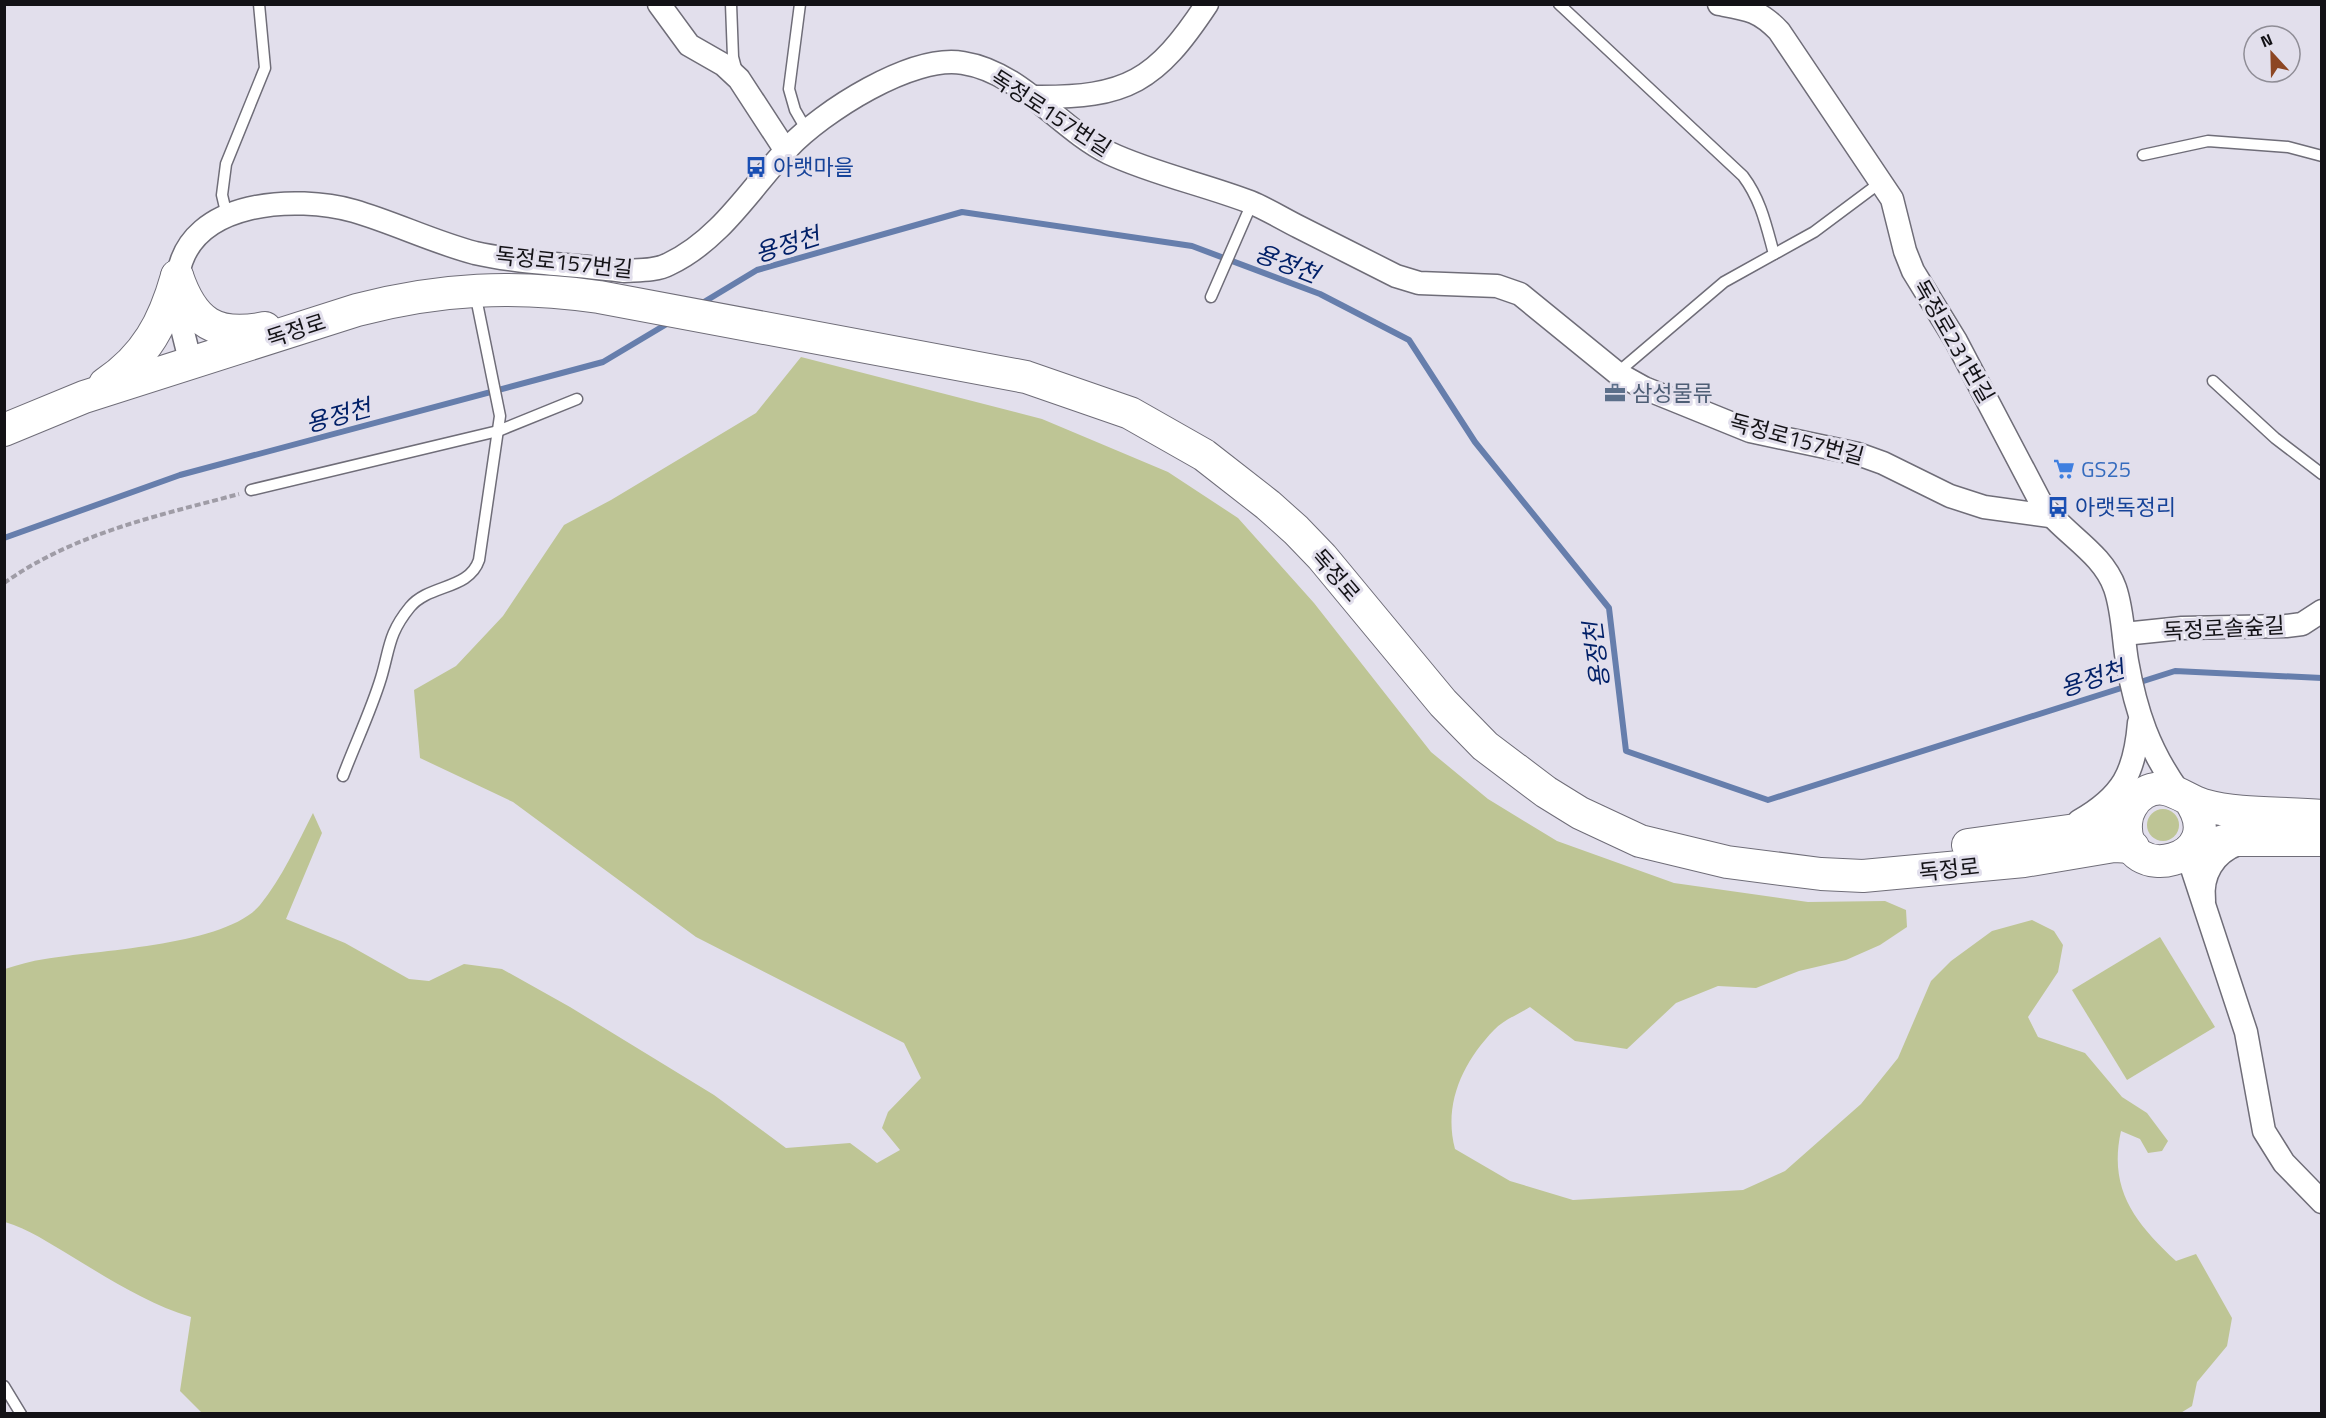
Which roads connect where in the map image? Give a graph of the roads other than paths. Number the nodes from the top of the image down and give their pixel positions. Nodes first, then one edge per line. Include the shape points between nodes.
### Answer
1 (259, 4) edge
2 (658, 4) edge
3 (731, 4) edge
4 (800, 4) edge
5 (1207, 4) edge
6 (1559, 4) edge
7 (1719, 4) edge
8 (739, 79) junction
9 (1034, 97) junction
10 (806, 129) junction
11 (786, 151) junction
12 (2143, 155) dead end
13 (2322, 156) edge
14 (1881, 182) junction
15 (1252, 203) junction
16 (227, 216) junction
17 (1774, 254) junction
18 (177, 276) junction
19 (474, 290) junction
20 (1210, 297) dead end
21 (357, 310) junction
22 (191, 365) junction
23 (1617, 374) junction
24 (2213, 381) dead end
25 (84, 397) junction
26 (577, 399) dead end
27 (4, 430) edge
28 (498, 430) junction
29 (2322, 474) edge
30 (251, 490) road end
31 (2050, 516) junction
32 (2322, 611) edge
33 (2124, 634) junction
34 (2139, 715) junction
35 (343, 776) dead end
36 (2184, 796) junction
37 (2131, 807) junction
38 (2322, 816) edge
39 (2031, 838) junction
40 (2252, 839) junction
41 (2322, 840) edge
42 (2187, 853) junction
43 (2143, 854) junction
44 (1764, 866) junction
45 (2205, 914) junction
46 (2322, 1202) edge
47 (4, 1386) edge
48 (21, 1413) edge

1 - 16 lane via 265,68 226,164 222,195
2 - 8 street via 689,45 724,65
3 - 8 lane via 733,57
4 - 10 lane via 789,89
5 - 9 street via 1182,41 1144,76 1121,88 1096,94
6 - 17 lane via 1743,176 1755,193
7 - 14 street, 독정로231번길 via 1752,10 1779,31
8 - 11 street
9 - 10 street, 독정로157번길 via 978,67 962,62 939,64 872,87
9 - 15 street, 독정로157번길 via 1109,153
10 - 11 street, 독정로157번길
11 - 16 street, 독정로157번길 via 731,216 696,246 667,265 645,270 500,258 324,205 278,203
12 - 13 lane via 2208,141 2288,147
14 - 17 lane via 1814,232
14 - 31 street, 독정로231번길 via 1892,199 1913,271 1956,341
15 - 20 lane
15 - 23 street, 독정로157번길 via 1396,276 1419,283 1497,286 1520,294
16 - 18 street, 독정로157번길 via 193,242
17 - 23 lane via 1724,282
18 - 21 street via 196,315 226,332 242,333
18 - 22 street, 독정로157번길
18 - 25 street via 168,309 146,349
19 - 21 street, 독정로 via 397,299
19 - 28 lane via 500,416
19 - 44 street, 독정로 via 528,288 599,297 1026,377 1130,413 1196,450 1296,530 1443,703 1512,769 1580,813 1640,841 1699,857
21 - 22 street, 독정로
22 - 25 street, 독정로
23 - 31 street, 독정로157번길 via 1750,431 1858,454 1950,496 1984,507
24 - 29 lane via 2275,438
25 - 27 street, 독정로
26 - 28 lane
28 - 30 lane
28 - 35 lane via 476,570 411,604 391,634 381,678
31 - 33 street, 독정로231번길 via 2107,573 2115,588
32 - 33 street, 독정로솔숲길 via 2302,624 2286,626 2182,628
33 - 34 street, 독정로231번길
34 - 36 street via 2154,754
34 - 37 street via 2145,765
34 - 39 street via 2134,762 2115,795 2079,821
36 - 37 street via 2156,789 2144,793
36 - 38 street via 2238,812
36 - 42 street via 2199,821 2195,844
37 - 39 street, 독정로 via 2090,828
37 - 43 street via 2127,836
39 - 44 street, 독정로
40 - 41 street
40 - 42 street via 2227,840
40 - 45 street via 2225,850 2210,866 2203,891
42 - 43 street via 2171,861
42 - 45 street
43 - 44 street, 독정로 via 2114,846 1904,874 1821,874
43 - 45 street via 2179,878
45 - 46 street via 2246,1032 2264,1131 2284,1163
47 - 48 lane

